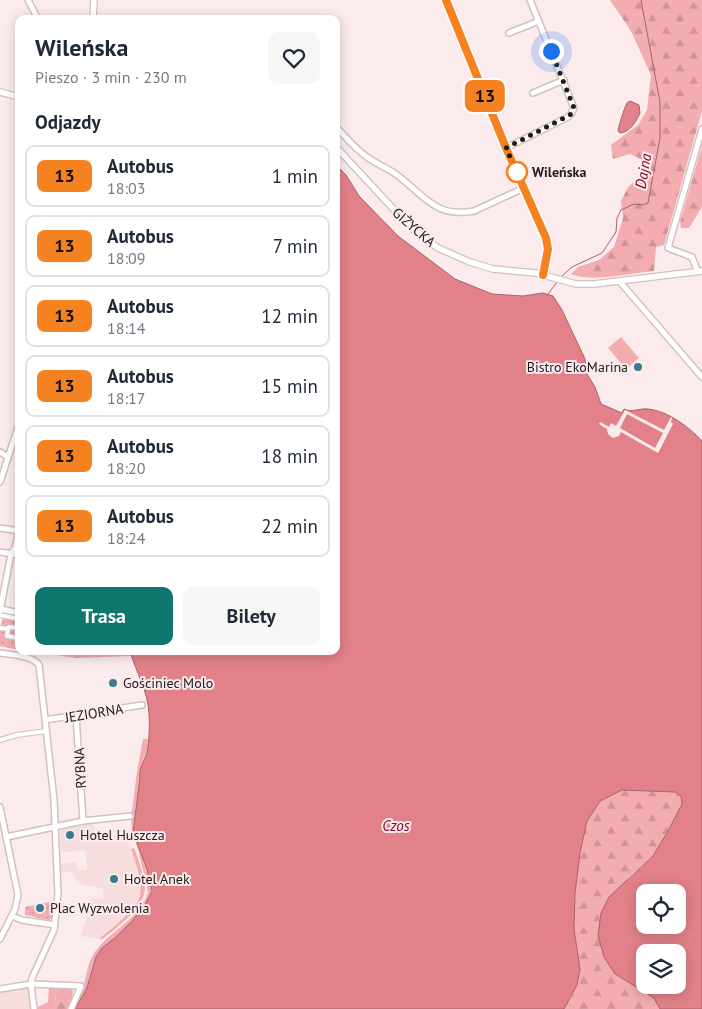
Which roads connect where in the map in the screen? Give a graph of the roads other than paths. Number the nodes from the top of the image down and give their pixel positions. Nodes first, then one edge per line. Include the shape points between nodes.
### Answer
1 (28, 0) edge
2 (94, 0) edge
3 (446, 0) edge
4 (530, 0) edge
5 (36, 15) edge
6 (93, 15) edge
7 (539, 21) junction
8 (509, 33) dead end
9 (564, 80) junction
10 (0, 92) edge
11 (533, 93) dead end
12 (15, 96) edge
13 (702, 129) edge
14 (340, 131) edge
15 (506, 148) junction
16 (340, 151) edge
17 (524, 188) junction
18 (700, 270) edge
19 (543, 275) junction
20 (620, 282) junction
21 (702, 377) edge
22 (15, 436) edge
23 (0, 452) edge
24 (8, 457) junction
25 (0, 482) edge
26 (0, 528) edge
27 (15, 531) edge
28 (15, 548) edge
29 (0, 552) edge
30 (11, 554) junction
31 (15, 554) edge
32 (0, 580) edge
33 (6, 582) junction
34 (0, 610) edge
35 (15, 612) edge
36 (0, 616) edge
37 (15, 618) edge
38 (0, 628) edge
39 (15, 628) edge
40 (8, 629) junction
41 (15, 637) edge
42 (0, 653) edge
43 (142, 705) dead end
44 (76, 716) junction
45 (46, 720) junction
46 (46, 731) junction
47 (0, 740) edge
48 (0, 807) edge
49 (130, 816) dead end
50 (83, 821) junction
51 (56, 827) junction
52 (6, 837) junction
53 (12, 916) junction
54 (55, 925) junction
55 (0, 940) edge
56 (31, 984) junction
57 (0, 989) edge
58 (34, 1009) edge
59 (71, 1009) edge

1 - 5 street
2 - 6 street
3 - 15 street
4 - 7 street
7 - 8 street
7 - 9 street
9 - 11 street
9 - 15 street via 574,104 571,114
10 - 12 street
13 - 18 street via 668,248 692,257
14 - 17 street via 364,156 397,174 430,204 447,211 474,211
15 - 17 street
16 - 19 street, GIŻYCKA via 401,218 438,248 481,266
17 - 19 street via 546,238 548,249
18 - 20 street
19 - 20 street, GIŻYCKA via 576,284
20 - 21 street
22 - 24 street
23 - 24 street
24 - 25 street
26 - 27 street
28 - 30 street
29 - 30 street
30 - 31 street
30 - 33 street
32 - 33 street
33 - 34 street
34 - 35 street
36 - 37 street
38 - 40 street
39 - 40 street
40 - 41 street via 7,636
42 - 45 street via 37,662
43 - 44 street, JEZIORNA
44 - 45 street, JEZIORNA
44 - 50 street, RYBNA
45 - 46 street
46 - 47 street
46 - 51 street
48 - 52 street
49 - 50 street
50 - 51 street
51 - 52 street
51 - 54 street via 58,894
52 - 53 street via 18,895
53 - 54 street
53 - 55 street
54 - 56 street
56 - 57 street
56 - 58 street
56 - 59 street via 81,986

